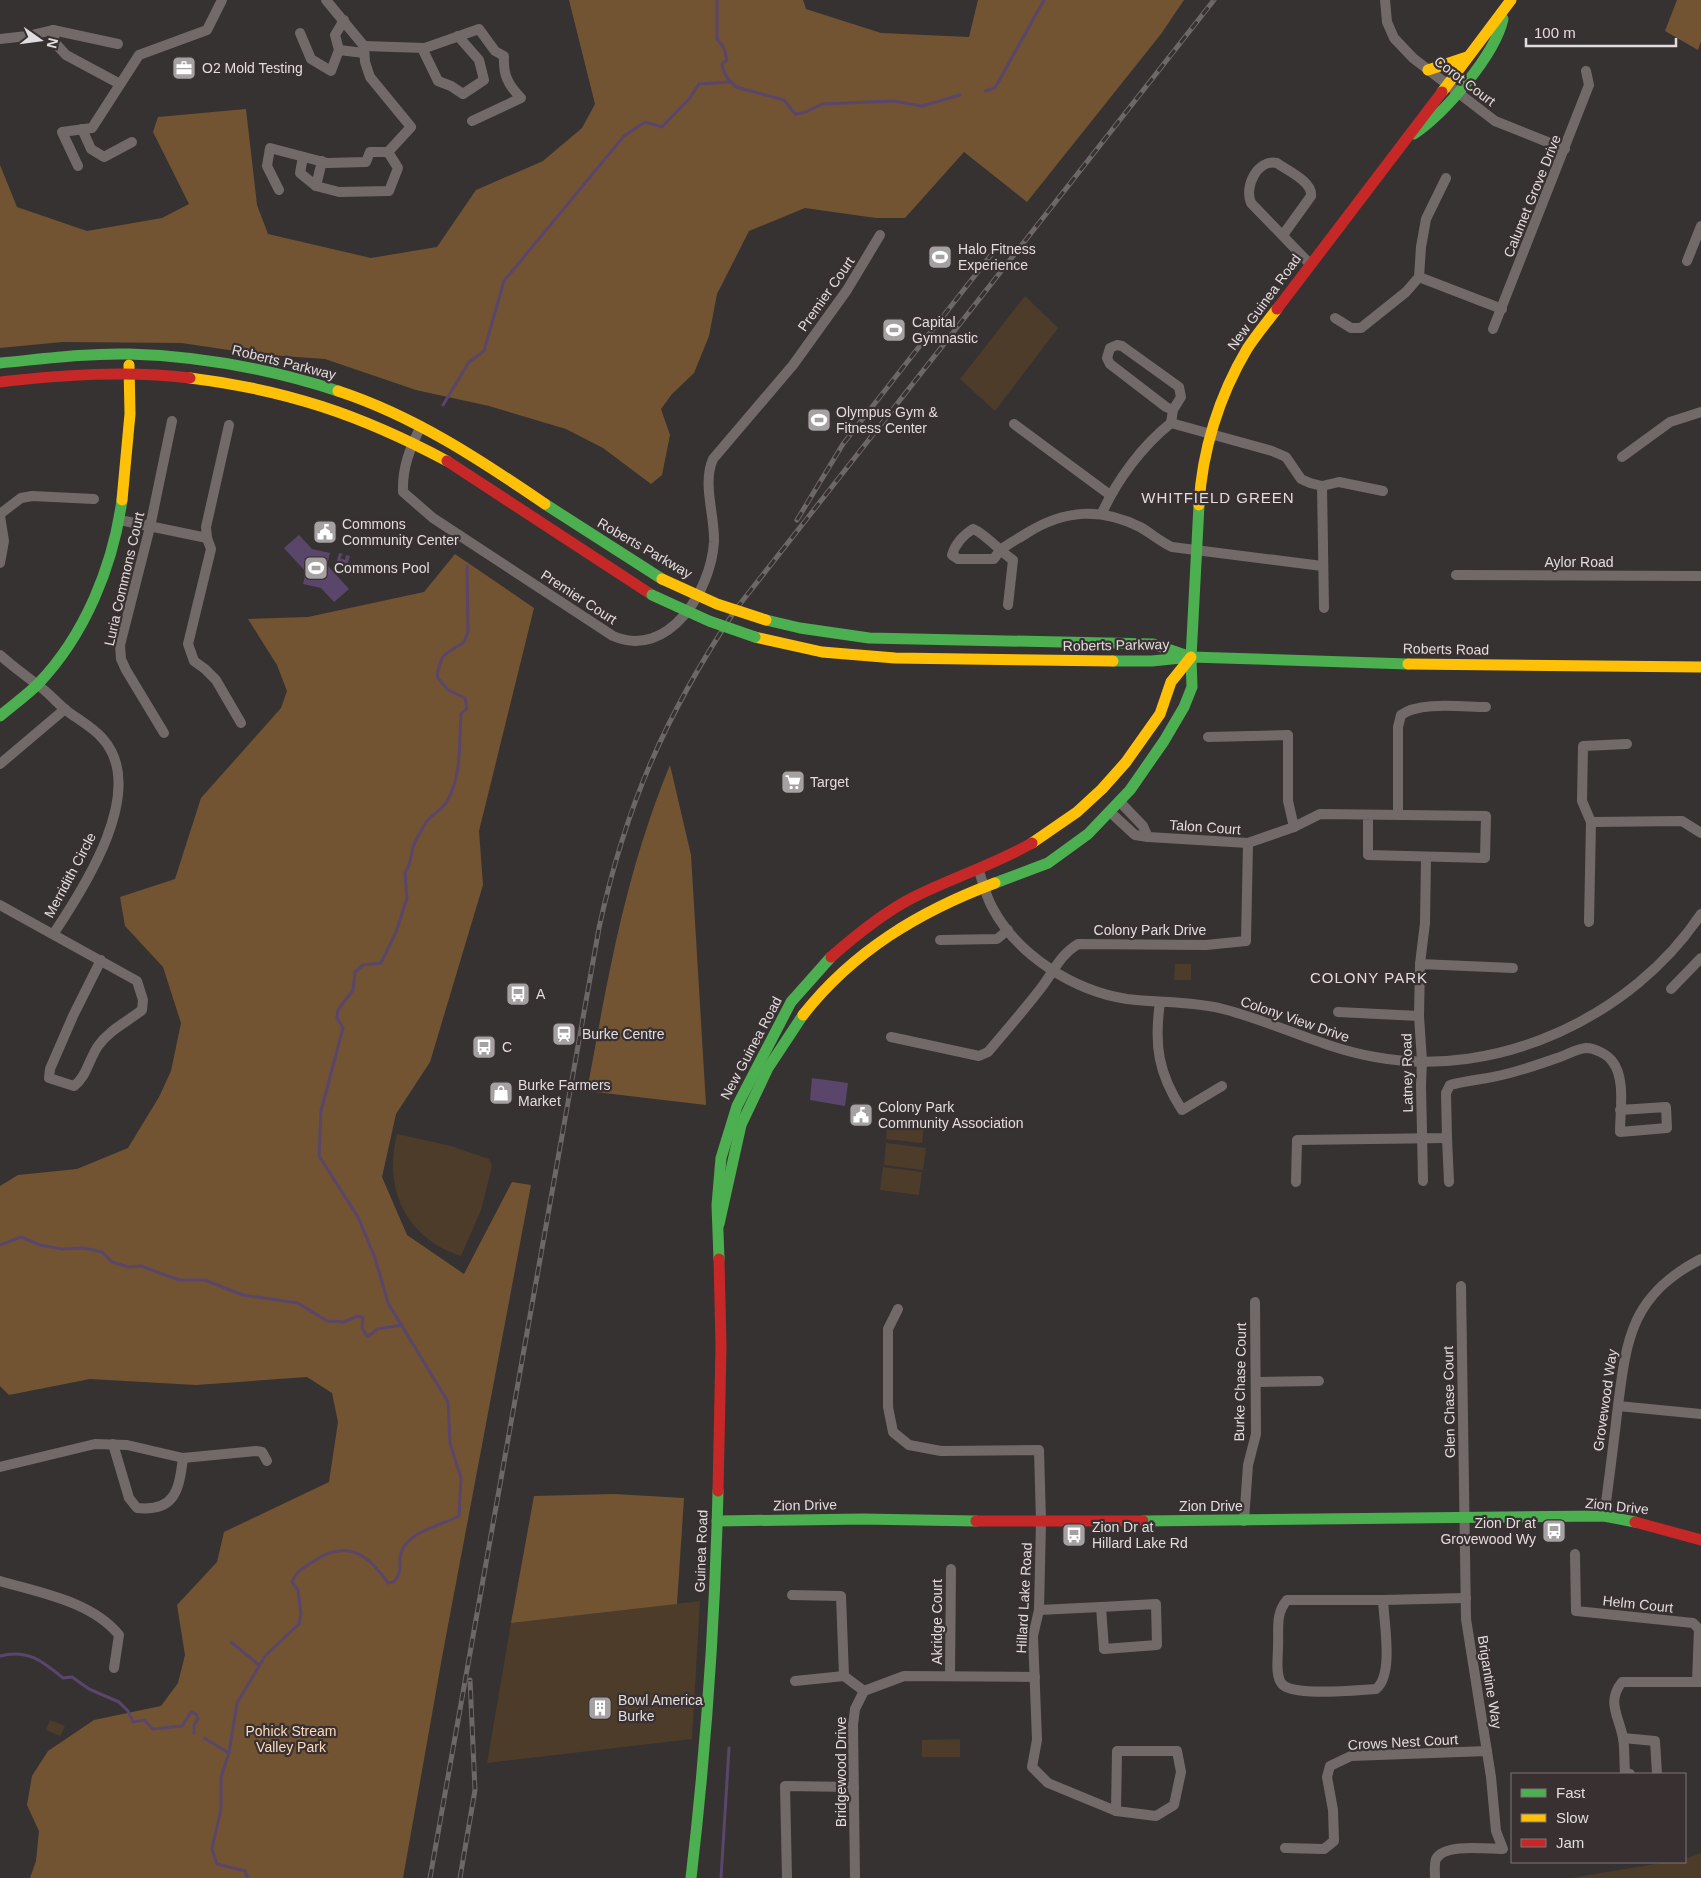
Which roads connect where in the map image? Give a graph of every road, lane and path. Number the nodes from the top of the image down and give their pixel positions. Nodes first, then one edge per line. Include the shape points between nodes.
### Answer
1 (222, 0) edge
2 (326, 0) edge
3 (1385, 0) edge
4 (1508, 4) edge
5 (344, 20) junction
6 (53, 30) junction
7 (300, 34) dead end
8 (458, 36) junction
9 (0, 39) edge
10 (118, 44) dead end
11 (422, 48) junction
12 (339, 50) junction
13 (364, 50) junction
14 (1467, 57) junction
15 (1428, 70) junction
16 (1586, 71) dead end
17 (120, 84) junction
18 (1448, 85) junction
19 (1458, 93) junction
20 (472, 121) dead end
21 (82, 129) junction
22 (1405, 140) junction
23 (132, 142) dead end
24 (1565, 150) junction
25 (388, 152) junction
26 (303, 157) junction
27 (322, 161) junction
28 (78, 166) dead end
29 (1446, 178) dead end
30 (316, 186) junction
31 (279, 190) dead end
32 (1701, 226) edge
33 (1283, 234) junction
34 (880, 235) dead end
35 (1687, 261) dead end
36 (1310, 264) junction
37 (1420, 277) junction
38 (1502, 309) junction
39 (1336, 318) dead end
40 (1493, 329) dead end
41 (128, 354) junction
42 (0, 363) edge
43 (129, 373) junction
44 (0, 382) edge
45 (1173, 410) junction
46 (1701, 412) edge
47 (172, 421) dead end
48 (1171, 423) junction
49 (1014, 424) dead end
50 (229, 426) dead end
51 (420, 426) junction
52 (1211, 435) junction
53 (412, 442) junction
54 (1622, 457) dead end
55 (1322, 486) junction
56 (1383, 491) dead end
57 (1110, 495) junction
58 (94, 499) dead end
59 (1102, 513) junction
60 (0, 515) edge
61 (120, 520) junction
62 (150, 527) junction
63 (206, 538) junction
64 (1198, 550) junction
65 (0, 563) edge
66 (1322, 566) junction
67 (1456, 575) dead end
68 (1701, 576) edge
69 (1008, 605) dead end
70 (1324, 608) dead end
71 (0, 654) edge
72 (1191, 656) junction
73 (1701, 667) edge
74 (39, 686) junction
75 (1486, 707) dead end
76 (65, 709) junction
77 (0, 716) edge
78 (241, 723) dead end
79 (164, 734) dead end
80 (1208, 737) dead end
81 (1627, 744) dead end
82 (0, 764) edge
83 (1120, 802) junction
84 (1110, 812) junction
85 (1368, 815) junction
86 (1398, 815) junction
87 (1591, 822) junction
88 (1294, 827) junction
89 (1701, 833) edge
90 (1148, 837) junction
91 (1248, 843) junction
92 (1426, 857) junction
93 (979, 871) junction
94 (984, 888) junction
95 (0, 905) edge
96 (1701, 914) edge
97 (1589, 922) dead end
98 (1008, 930) junction
99 (54, 933) junction
100 (940, 940) dead end
101 (1701, 958) edge
102 (101, 960) junction
103 (1420, 964) junction
104 (1513, 968) dead end
105 (1053, 972) junction
106 (1671, 989) dead end
107 (1160, 1002) junction
108 (1338, 1012) dead end
109 (1419, 1016) junction
110 (891, 1037) dead end
111 (1422, 1061) junction
112 (1222, 1086) dead end
113 (1620, 1110) junction
114 (1447, 1138) junction
115 (1422, 1139) junction
116 (726, 1158) junction
117 (1423, 1181) dead end
118 (1296, 1182) dead end
119 (1449, 1182) dead end
120 (719, 1224) joint
121 (1701, 1259) edge
122 (1460, 1286) dead end
123 (1255, 1302) dead end
124 (898, 1309) dead end
125 (1319, 1381) dead end
126 (1256, 1382) junction
127 (1618, 1406) junction
128 (1701, 1414) edge
129 (113, 1444) junction
130 (183, 1458) junction
131 (267, 1461) dead end
132 (0, 1467) edge
133 (1604, 1516) junction
134 (1464, 1517) junction
135 (717, 1521) junction
136 (1041, 1521) junction
137 (1244, 1521) junction
138 (1701, 1540) edge
139 (1576, 1554) dead end
140 (951, 1570) dead end
141 (0, 1581) edge
142 (792, 1595) dead end
143 (1466, 1598) junction
144 (1383, 1600) junction
145 (1101, 1607) junction
146 (1039, 1610) junction
147 (114, 1668) dead end
148 (950, 1675) junction
149 (844, 1676) junction
150 (1035, 1676) junction
151 (795, 1681) dead end
152 (1699, 1682) edge
153 (864, 1691) junction
154 (1623, 1738) junction
155 (1486, 1751) junction
156 (1625, 1773) edge
157 (1657, 1773) edge
158 (854, 1787) junction
159 (1116, 1811) junction
160 (1285, 1848) dead end
161 (691, 1878) edge
162 (786, 1878) edge
163 (855, 1878) edge
164 (1435, 1878) edge

1 - 17 street via 207,30 139,55
2 - 5 street
3 - 15 street, Corot Court via 1387,22 1394,38 1405,52
4 - 14 main road, New Guinea Road
4 - 19 main road, New Guinea Road via 1500,32
5 - 12 street via 335,35
5 - 13 street
6 - 9 street
6 - 10 street
6 - 17 street via 56,43 66,55
7 - 12 street via 311,59 331,71
8 - 11 street
8 - 11 street via 479,60 484,80 463,94 438,81
8 - 20 street via 478,29 495,51 504,56 503,70 508,85 521,98
11 - 13 street
12 - 13 street
13 - 25 street via 370,78 412,127
14 - 15 main road
14 - 18 main road, New Guinea Road
15 - 18 street, Corot Court
16 - 24 street, Calumet Grove Drive via 1589,86
17 - 21 street via 92,128
18 - 19 street, Corot Court
18 - 22 main road, New Guinea Road
19 - 22 main road, New Guinea Road via 1426,127
19 - 24 street, Corot Court via 1495,121
21 - 23 street via 91,148 104,157
21 - 28 street via 62,132
22 - 36 main road, New Guinea Road
24 - 38 street, Calumet Grove Drive
25 - 27 street via 370,152 366,162
25 - 30 street via 398,168 389,191 339,192
26 - 27 street
26 - 30 street via 300,173
26 - 31 street via 270,148 267,166
27 - 30 street
29 - 37 street via 1426,219
32 - 35 street
33 - 33 street via 1312,191 1277,163 1271,162 1263,165 1248,186 1248,195 1251,203
33 - 36 street
34 - 53 street, Premier Court via 847,290 793,365 713,458 709,480 714,543 709,566 699,591 680,619 653,640 633,642 613,636 413,502 403,492 402,476
36 - 52 main road, New Guinea Road via 1238,365
37 - 38 street
37 - 39 street via 1361,328 1350,328
38 - 40 street, Calumet Grove Drive
41 - 42 main road, Roberts Parkway
41 - 43 main road
41 - 51 main road, Roberts Parkway via 203,359 256,367 352,395
43 - 44 main road, Roberts Parkway
43 - 53 main road, Roberts Parkway via 168,374 253,386 339,410
43 - 61 main road via 129,437
45 - 45 street via 1180,397 1179,387 1122,346 1110,348 1107,358 1110,364
45 - 48 street
46 - 54 street via 1670,422
47 - 62 street, Luria Commons Court
48 - 52 street
48 - 57 street via 1157,434
49 - 57 street
50 - 63 street
51 - 53 street, Premier Court
51 - 72 main road, Roberts Parkway, bridge via 469,452 662,579 717,604 766,620 808,630 869,638 1153,644
52 - 55 street via 1286,457 1301,479
52 - 64 main road, New Guinea Road via 1199,499
53 - 72 main road, Roberts Parkway, bridge via 453,464 652,595 709,621 755,637 822,652 895,658 1152,661
55 - 56 street via 1339,482
55 - 66 street
57 - 59 street
58 - 60 street via 32,496 21,498
59 - 64 street via 1141,528 1172,547
59 - 69 street via 1058,518 999,551 1013,560
60 - 65 street via 4,541
61 - 62 street
61 - 74 main road via 100,584 85,618
62 - 63 street
62 - 79 street, Luria Commons Court via 120,645 121,659
63 - 78 street via 211,549 188,644 194,661 216,680
64 - 66 street
64 - 72 main road, New Guinea Road
66 - 70 street
67 - 68 street, Aylor Road
71 - 74 street, Merridith Circle
72 - 73 main road, Roberts Road via 1393,663
72 - 83 main road, New Guinea Road via 1192,688 1186,702 1163,742
72 - 93 main road, New Guinea Road via 1171,682 1160,714 1102,790 1046,836
74 - 76 street, Merridith Circle
74 - 77 main road
75 - 86 street via 1419,707 1408,709 1401,715 1398,727
76 - 82 street
76 - 99 street, Merridith Circle via 102,737 114,752 118,770 117,793 106,841
80 - 88 street via 1288,735 1288,801
81 - 87 street via 1583,746 1582,802
83 - 84 main road, New Guinea Road
83 - 90 street via 1143,826
84 - 90 street, Talon Court via 1136,835
84 - 94 main road, New Guinea Road via 1057,857
85 - 86 street
85 - 88 street via 1320,814
85 - 92 street via 1368,855
86 - 92 street via 1486,816 1485,858
87 - 89 street via 1682,821
87 - 97 street
88 - 91 street, Talon Court
90 - 91 street, Talon Court
91 - 105 street, Colony Park Drive via 1246,941 1206,945 1078,944 1066,952
92 - 103 street, Latney Road via 1426,923
93 - 94 street, Colony View Drive
93 - 116 main road, New Guinea Road via 912,898 882,917 840,948 806,982 782,1017 749,1079 731,1121
94 - 98 street, Colony View Drive via 992,908
94 - 116 main road, New Guinea Road via 921,916 890,934 851,964 817,997 789,1035 764,1078
95 - 99 street
96 - 111 street, Colony View Drive via 1650,972 1611,1003 1568,1028 1525,1046 1478,1057
98 - 100 street via 997,939
98 - 105 street, Colony View Drive
99 - 102 street
101 - 106 street
102 - 102 street via 73,1016 49,1078 74,1086 82,1080 99,1045 110,1032 142,1010 143,1000 137,981
103 - 104 street
103 - 109 street, Latney Road
105 - 107 street, Colony View Drive via 1104,993
105 - 110 street, Colony Park Drive via 984,1054 979,1056
107 - 111 street, Colony View Drive via 1222,1009 1341,1050 1377,1058
107 - 112 street via 1156,1030 1158,1052 1169,1090 1182,1110
108 - 109 street, Colony View Drive
109 - 111 street, Latney Road
111 - 115 street, Latney Road
113 - 113 street via 1666,1107 1667,1128 1620,1132
113 - 114 street via 1617,1069 1606,1055 1587,1048 1505,1074 1450,1085 1446,1093
114 - 115 street
114 - 119 street
115 - 117 street, Latney Road
115 - 118 street via 1297,1140
116 - 120 main road, New Guinea Road via 726,1207
120 - 135 main road, Guinea Road via 721,1355
121 - 127 street, Grovewood Way via 1675,1274 1641,1313 1625,1352
122 - 134 street, Glen Chase Court
123 - 126 street, Burke Chase Court
124 - 136 street, Hillard Lake Road via 888,1329 888,1408 893,1432 909,1445 941,1451 1039,1450
125 - 126 street
126 - 137 street, Burke Chase Court via 1256,1434 1248,1465
127 - 128 street
127 - 133 street, Grovewood Way
129 - 130 street
129 - 130 street via 128,1498 137,1508 148,1509 173,1499 179,1488
129 - 132 street via 95,1444
130 - 131 street via 256,1451 262,1452
133 - 134 main road, Zion Drive
133 - 138 main road, Zion Drive via 1652,1524
134 - 137 main road, Zion Drive
134 - 143 street, Brigantine Way
135 - 136 main road, Zion Drive
135 - 161 main road, Guinea Road via 702,1783
136 - 137 main road, Zion Drive
136 - 146 street, Hillard Lake Road
139 - 152 street, Helm Court via 1576,1611 1693,1623 1699,1628
140 - 148 street, Akridge Court
141 - 147 street via 71,1602 110,1624 119,1635
142 - 149 street via 841,1596
143 - 144 street
143 - 155 street, Brigantine Way via 1466,1619
144 - 144 street via 1287,1600 1279,1610 1278,1670 1281,1683 1290,1690 1376,1690 1383,1684 1387,1672
145 - 145 street via 1156,1604 1157,1645 1104,1649
145 - 146 street
146 - 150 street, Hillard Lake Road via 1033,1636
148 - 150 street
148 - 153 street via 904,1676
149 - 151 street
149 - 153 street
150 - 159 street, Hillard Lake Road via 1037,1740 1032,1767 1048,1782
152 - 154 street via 1622,1682 1614,1691 1614,1703
153 - 158 street, Bridgewood Drive via 855,1709 853,1725
154 - 156 street
154 - 157 street via 1655,1740
155 - 160 street, Crows Nest Court via 1340,1759 1330,1766 1327,1777 1334,1841 1324,1849
155 - 164 street, Brigantine Way via 1496,1831 1504,1850 1462,1848 1440,1854 1435,1860
158 - 162 street via 785,1786
158 - 163 street, Bridgewood Drive
159 - 159 street via 1156,1816 1174,1805 1180,1772 1177,1751 1117,1751

